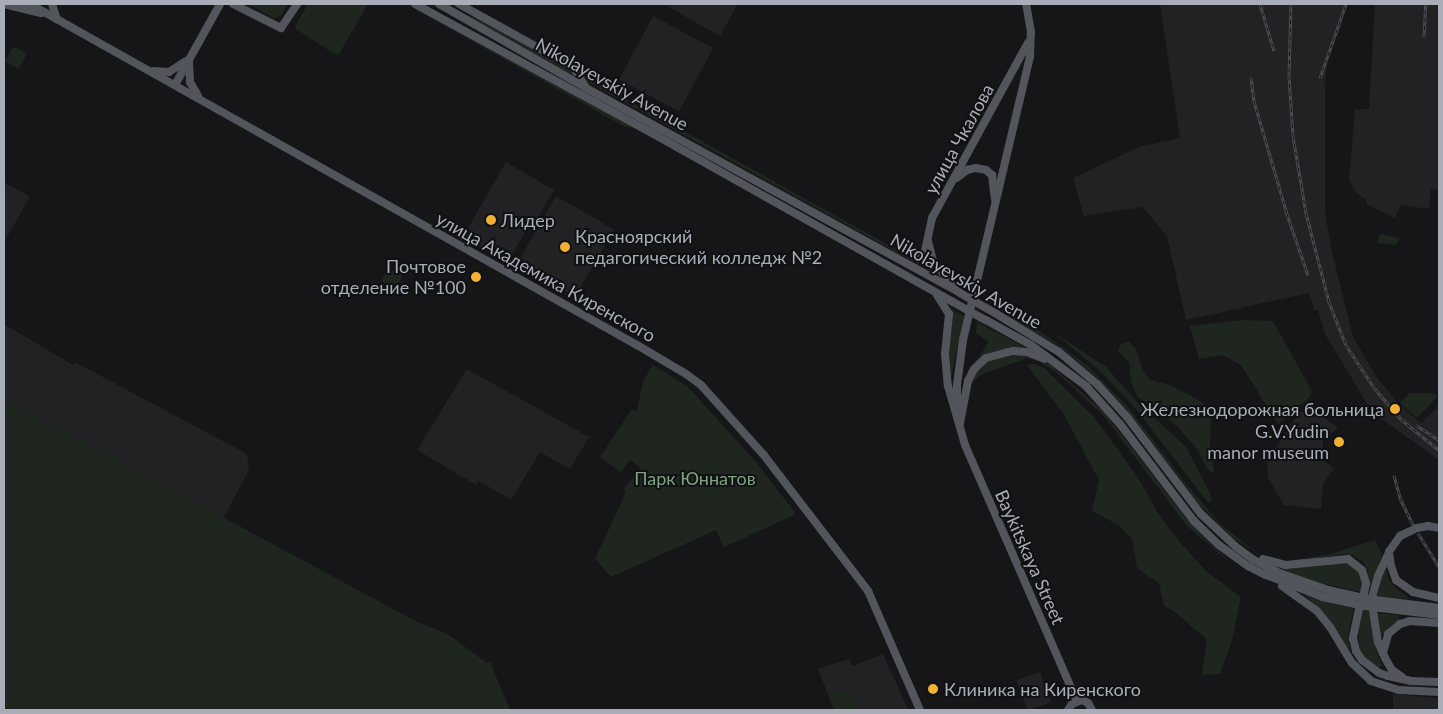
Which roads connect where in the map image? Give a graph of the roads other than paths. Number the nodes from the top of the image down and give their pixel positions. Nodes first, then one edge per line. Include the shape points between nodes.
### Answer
1 (4, 4) edge
2 (30, 4) edge
3 (52, 4) edge
4 (220, 4) edge
5 (233, 4) edge
6 (297, 4) edge
7 (415, 4) edge
8 (441, 4) edge
9 (459, 4) edge
10 (1026, 4) edge
11 (484, 18) junction
12 (57, 19) junction
13 (1031, 32) junction
14 (190, 58) junction
15 (148, 70) junction
16 (175, 85) junction
17 (586, 88) junction
18 (200, 100) junction
19 (954, 180) junction
20 (995, 211) junction
21 (928, 239) junction
22 (916, 256) dead end
23 (932, 289) junction
24 (960, 293) junction
25 (1058, 365) junction
26 (960, 424) junction
27 (1439, 528) edge
28 (1236, 547) junction
29 (1389, 552) junction
30 (1266, 575) junction
31 (1325, 593) junction
32 (1364, 593) dead end
33 (1373, 594) dead end
34 (1439, 598) edge
35 (1439, 608) edge
36 (1360, 609) dead end
37 (1372, 611) dead end
38 (1439, 615) edge
39 (1435, 622) edge
40 (1385, 658) junction
41 (1411, 681) junction
42 (1439, 682) edge
43 (1439, 692) edge
44 (1077, 701) junction
45 (920, 710) edge
46 (1068, 710) edge
47 (1092, 710) edge

1 - 12 main road
2 - 12 main road, улица Академика Киренского
3 - 12 main road
4 - 14 main road
5 - 6 main road via 282,28
7 - 23 main road, Nikolayevskiy Avenue
8 - 11 main road
8 - 17 main road, Nikolayevskiy Avenue
9 - 11 main road
10 - 13 main road
11 - 17 main road via 573,67
12 - 15 main road, улица Академика Киренского
13 - 19 main road, улица Чкалова via 1026,49
13 - 20 main road via 1030,56
14 - 15 main road via 169,72
14 - 16 main road
14 - 18 main road via 190,82
15 - 16 main road, улица Академика Киренского
16 - 18 main road, улица Академика Киренского
17 - 24 main road, Nikolayevskiy Avenue
18 - 45 main road, улица Академика Киренского via 652,354 701,385 763,454 868,591
19 - 20 main road via 967,170 986,170 994,182
19 - 21 main road, улица Чкалова via 932,218
20 - 26 main road via 959,368 957,404
21 - 22 main road, улица Чкалова via 923,255
21 - 24 main road via 938,270
23 - 25 main road, Nikolayevskiy Avenue, bridge via 1031,345
23 - 26 main road via 949,314 945,354 948,386
24 - 28 main road, Nikolayevskiy Avenue, bridge via 1059,352 1084,371 1127,417 1201,514
25 - 26 main road via 1027,352 1013,351 986,358 974,369 968,381
25 - 30 main road, Nikolayevskiy Avenue via 1086,386 1120,424 1207,534 1233,557
26 - 44 main road, Baykitskaya Street via 973,466
27 - 29 main road, bridge via 1417,528 1400,536
28 - 31 main road, Nikolayevskiy Avenue via 1254,560
28 - 32 main road via 1277,564 1348,558 1362,570 1366,583
29 - 33 main road
29 - 34 main road via 1396,580 1413,592
30 - 31 main road, Nikolayevskiy Avenue
30 - 43 main road via 1311,605 1330,627 1352,663 1376,684
31 - 35 main road, Nikolayevskiy Avenue, bridge
31 - 38 main road, Nikolayevskiy Avenue, bridge via 1364,606
36 - 41 main road via 1353,630 1354,645 1362,660 1379,673
37 - 40 main road
39 - 40 main road via 1403,623 1388,634
40 - 41 main road via 1392,670
41 - 42 main road
44 - 46 main road
44 - 47 main road via 1088,703

